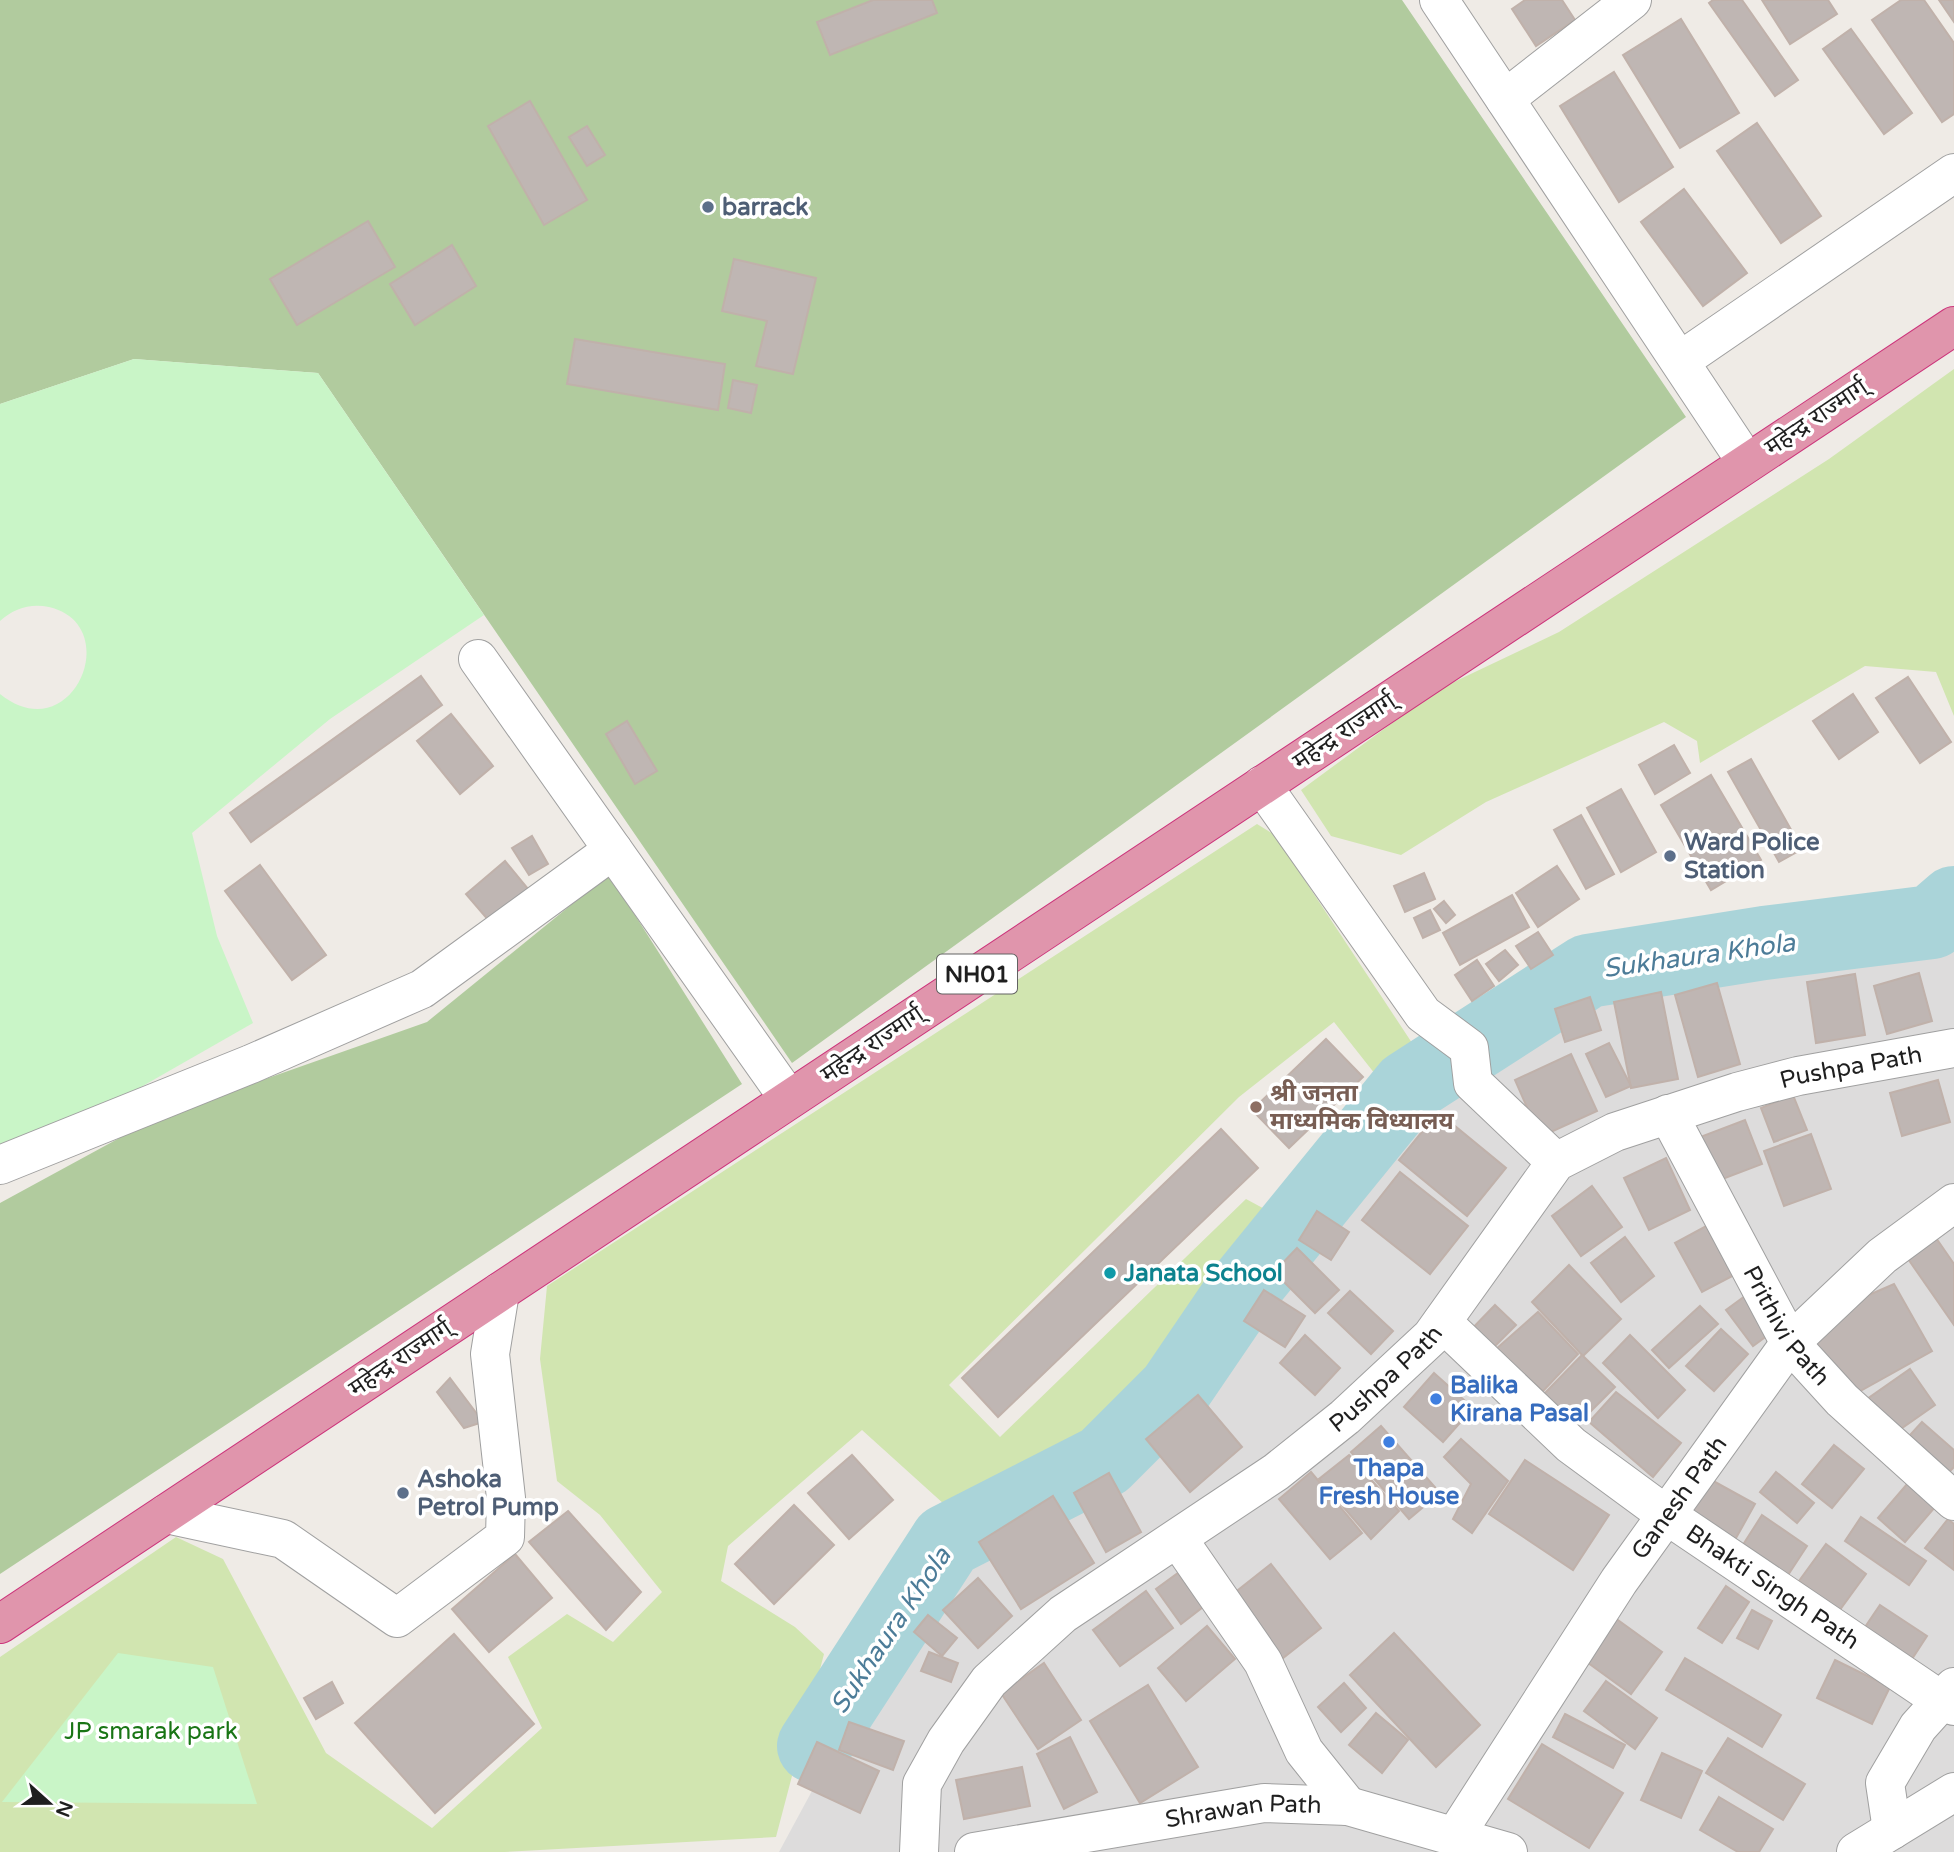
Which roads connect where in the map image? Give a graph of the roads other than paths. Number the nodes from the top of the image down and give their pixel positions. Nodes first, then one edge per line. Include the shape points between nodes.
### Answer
1 (1439, 0) edge
2 (1632, 0) edge
3 (1505, 99) junction
4 (1954, 173) edge
5 (1954, 326) edge
6 (1680, 361) junction
7 (1747, 463) junction
8 (478, 659) dead end
9 (1262, 785) junction
10 (613, 850) junction
11 (1954, 1048) edge
12 (789, 1099) junction
13 (1668, 1114) junction
14 (1556, 1162) junction
15 (0, 1165) edge
16 (1954, 1203) edge
17 (500, 1292) junction
18 (1442, 1322) junction
19 (1790, 1343) junction
20 (1954, 1502) edge
21 (166, 1514) junction
22 (1665, 1514) junction
23 (1178, 1539) junction
24 (0, 1625) edge
25 (1950, 1698) edge
26 (1954, 1792) edge
27 (1348, 1806) junction
28 (1892, 1830) junction
29 (1455, 1836) junction
30 (919, 1852) edge
31 (974, 1852) edge
32 (1508, 1852) edge
33 (1856, 1852) edge

1 - 3 street
2 - 3 street
3 - 6 street
4 - 6 street
5 - 7 highway, महेन्द्र राज्मार्ग् / NH01
6 - 7 street
7 - 9 highway, महेन्द्र राज्मार्ग् / NH01
8 - 10 street
9 - 12 highway, महेन्द्र राज्मार्ग् / NH01
9 - 14 street via 1423,1014 1469,1048 1473,1083
10 - 12 street
10 - 15 street via 422,989
11 - 13 street, Pushpa Path via 1798,1076
12 - 17 highway, महेन्द्र राज्मार्ग् / NH01
13 - 14 street, Pushpa Path via 1615,1132
13 - 19 street, Prithivi Path
14 - 18 street, Pushpa Path
16 - 19 street, Ganesh Path via 1882,1256
17 - 21 highway, महेन्द्र राज्मार्ग् / NH01
17 - 21 street via 489,1354 506,1497 505,1537 397,1618 283,1539
18 - 22 street, Bhakti Singh Path via 1571,1445
18 - 23 street, Pushpa Path via 1345,1416 1276,1472
19 - 20 street, Prithivi Path via 1842,1399
19 - 22 street, Ganesh Path
21 - 24 highway, महेन्द्र राज्मार्ग् / NH01
22 - 25 street, Bhakti Singh Path
22 - 29 street, Ganesh Path
23 - 27 street via 1263,1662 1304,1751
23 - 30 street, Pushpa Path via 1063,1614 989,1681 922,1784
25 - 28 street via 1918,1727 1885,1783
26 - 28 street
27 - 29 street, Shrawan Path
27 - 31 street, Shrawan Path via 1264,1803
28 - 33 street
29 - 32 street, Shrawan Path

